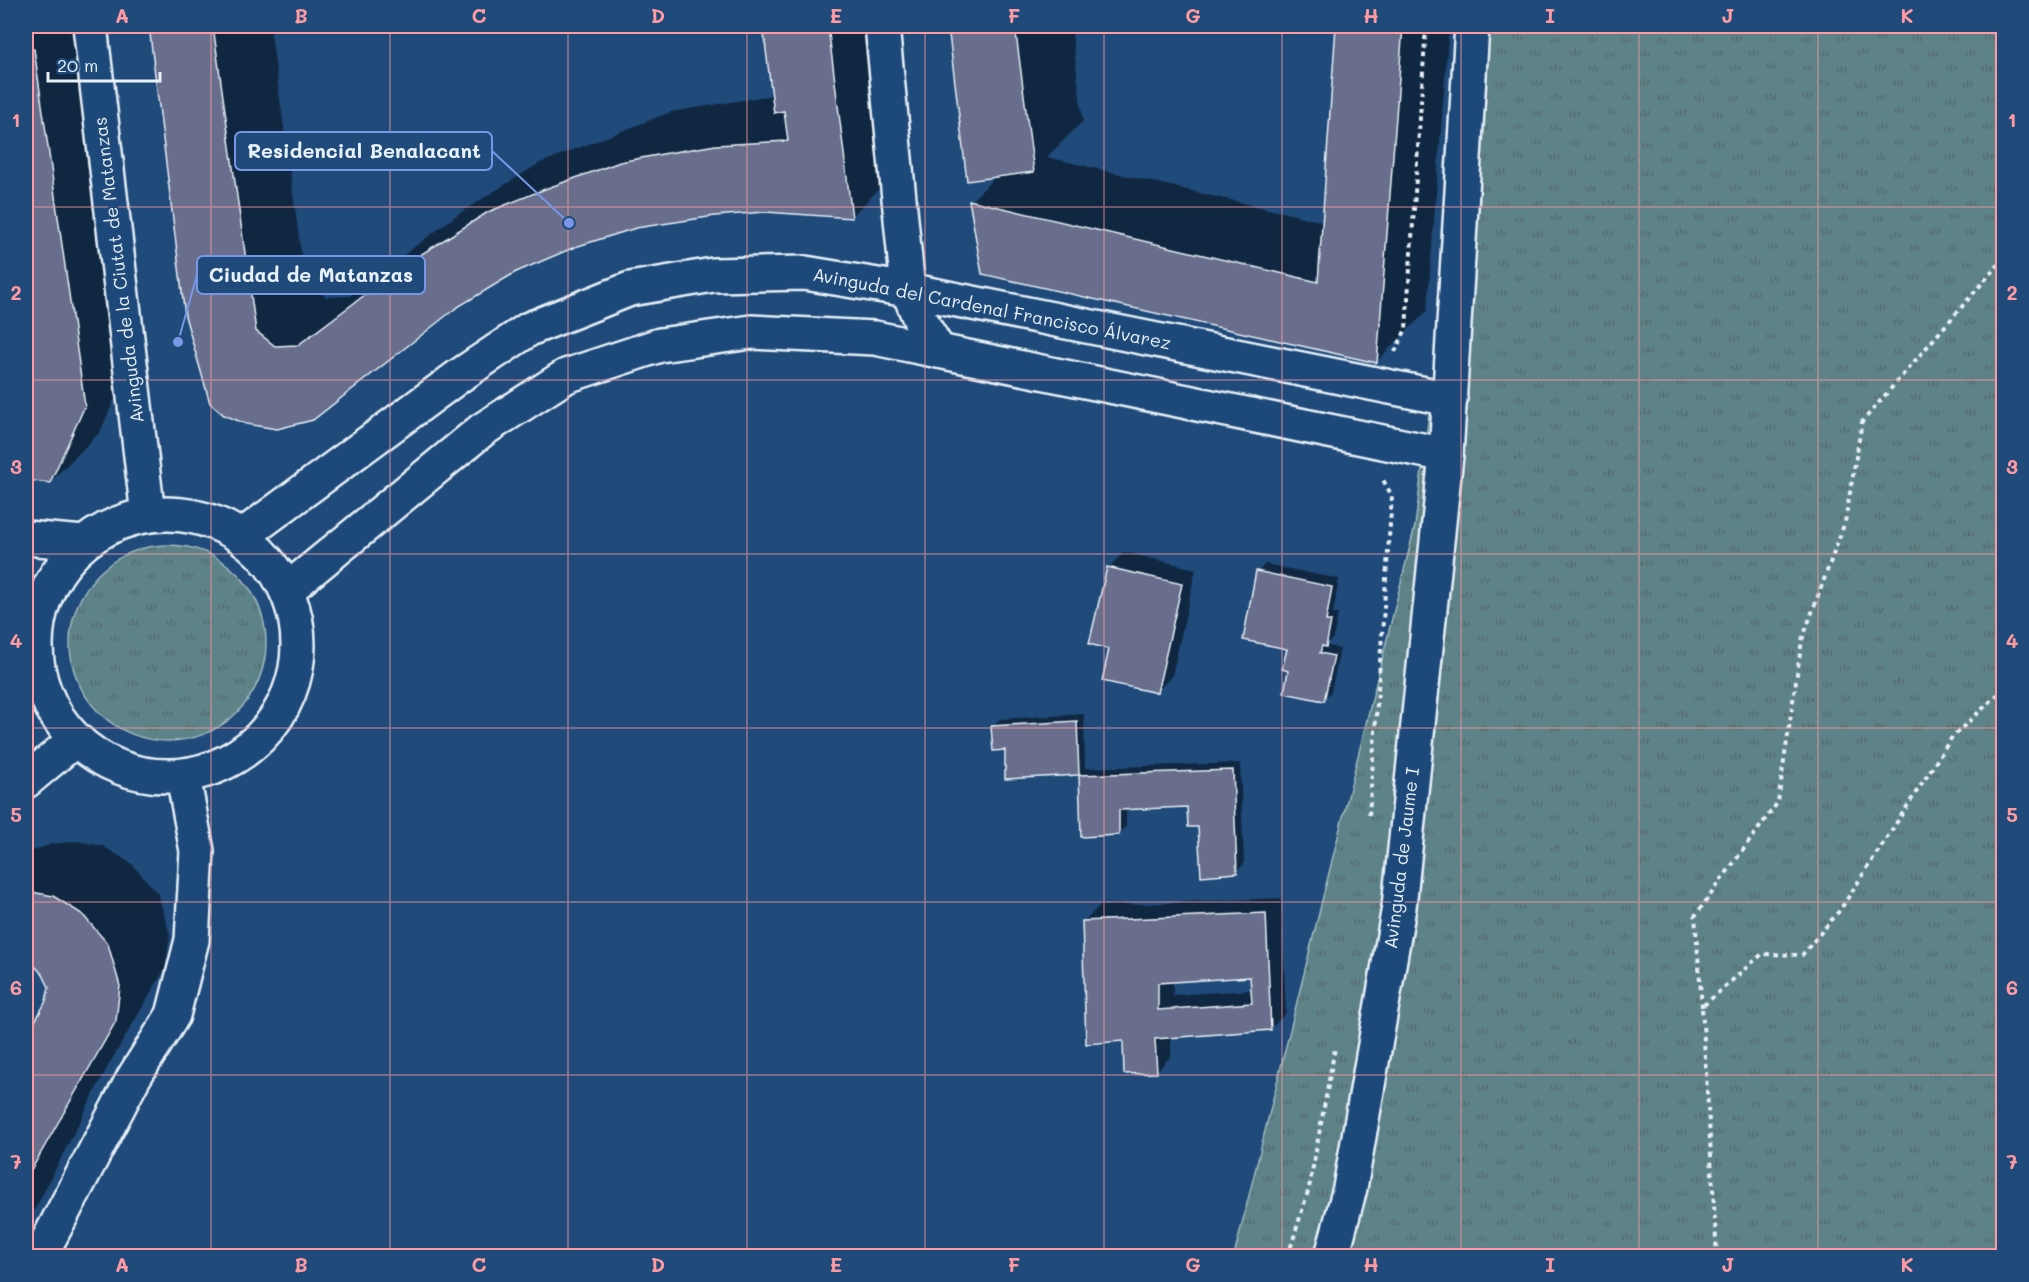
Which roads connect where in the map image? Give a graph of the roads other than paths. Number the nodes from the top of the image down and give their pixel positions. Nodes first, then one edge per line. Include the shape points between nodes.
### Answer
1 (90, 26) edge
2 (882, 26) edge
3 (1472, 26) edge
4 (908, 290) junction
5 (939, 351) junction
6 (1450, 399) junction
7 (1446, 455) junction
8 (148, 515) junction
9 (245, 534) junction
10 (26, 538) edge
11 (84, 543) junction
12 (287, 590) junction
13 (34, 698) edge
14 (75, 740) junction
15 (183, 776) junction
16 (26, 781) edge
17 (40, 1257) edge
18 (1332, 1257) edge

1 - 8 street, Avinguda de la Ciutat de Matanzas
2 - 4 street
3 - 6 street, Avinguda de Jaume I
4 - 5 street
4 - 6 street, Avinguda del Cardenal Francisco Álvarez
4 - 9 street, Avinguda del Cardenal Francisco Álvarez via 805,273 712,275 630,289 530,329 459,376
5 - 7 street
5 - 12 street via 875,338 751,332 660,345 566,376 482,430
6 - 7 street, Avinguda de Jaume I
7 - 18 street, Avinguda de Jaume I via 1399,907 1350,1188
8 - 9 street via 188,515
8 - 11 street via 120,522
9 - 12 street
10 - 11 street
11 - 13 street via 54,578 38,618
12 - 15 street via 297,621 297,663 286,700 265,733 236,757
13 - 14 street
14 - 15 street via 133,773
14 - 16 street
15 - 17 street via 197,851 192,940 173,1015 134,1077

